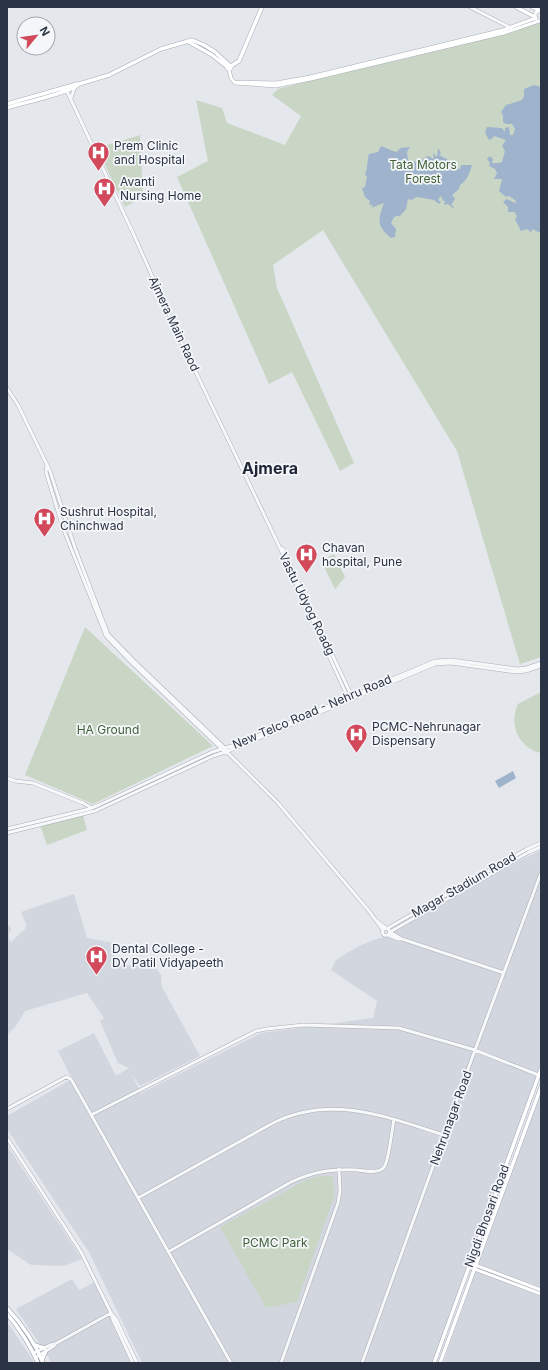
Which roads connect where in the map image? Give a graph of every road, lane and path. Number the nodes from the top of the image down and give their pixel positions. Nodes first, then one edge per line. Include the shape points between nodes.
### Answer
1 (262, 7) edge
2 (470, 7) edge
3 (516, 7) edge
4 (532, 7) edge
5 (540, 10) edge
6 (535, 17) junction
7 (540, 21) edge
8 (513, 29) junction
9 (229, 67) junction
10 (77, 85) junction
11 (66, 89) junction
12 (71, 98) junction
13 (7, 104) edge
14 (7, 108) edge
15 (7, 388) edge
16 (280, 548) joint
17 (541, 663) edge
18 (541, 666) edge
19 (350, 698) junction
20 (226, 751) junction
21 (7, 778) edge
22 (93, 810) junction
23 (7, 829) edge
24 (7, 833) edge
25 (541, 843) edge
26 (541, 847) edge
27 (541, 873) edge
28 (387, 931) junction
29 (504, 973) junction
30 (475, 1050) junction
31 (541, 1069) edge
32 (540, 1075) edge
33 (541, 1087) edge
34 (7, 1109) edge
35 (91, 1115) junction
36 (394, 1119) junction
37 (444, 1135) junction
38 (7, 1138) edge
39 (339, 1169) junction
40 (138, 1198) junction
41 (168, 1252) junction
42 (469, 1265) junction
43 (475, 1268) junction
44 (541, 1290) edge
45 (541, 1294) edge
46 (7, 1308) edge
47 (111, 1313) junction
48 (7, 1314) edge
49 (34, 1345) junction
50 (45, 1350) junction
51 (36, 1354) junction
52 (41, 1362) edge
53 (133, 1363) edge
54 (137, 1363) edge
55 (231, 1363) edge
56 (281, 1363) edge
57 (362, 1363) edge
58 (434, 1363) edge
59 (440, 1363) edge

1 - 9 main road via 239,61
2 - 8 street
3 - 6 main road
4 - 5 main road
5 - 6 main road via 536,12
6 - 7 main road
6 - 8 main road
7 - 8 main road
8 - 9 main road via 272,86 235,83
9 - 10 main road via 187,41 159,50 109,75
10 - 11 main road
10 - 12 street
11 - 12 street, Ajmera Main Raod
11 - 13 main road
11 - 14 main road
12 - 16 street, Ajmera Main Raod via 180,339
15 - 20 street via 47,465 46,472 63,528 106,636
16 - 19 street, Vastu Udyog Roadg via 283,549 294,572
17 - 19 street, New Telco Road - Nehru Road via 522,669 452,660 435,661
18 - 19 street, New Telco Road - Nehru Road via 516,672 451,663 435,664
19 - 20 street, New Telco Road - Nehru Road
20 - 22 street, New Telco Road - Nehru Road via 212,752
20 - 28 street via 278,803
21 - 22 street via 33,783 83,803
22 - 23 street
22 - 24 street
25 - 28 street, Magar Stadium Road
26 - 28 street, Magar Stadium Road
27 - 29 street, Nehrunagar Road
28 - 29 street via 398,939
29 - 30 street, Nehrunagar Road
30 - 32 street
30 - 35 street via 399,1028 303,1025 266,1029 250,1034
30 - 37 street, Nehrunagar Road
31 - 32 main road, Nigdi Bhosari Road
32 - 42 main road, Nigdi Bhosari Road
33 - 43 main road, Nigdi Bhosari Road
34 - 35 street via 68,1077
35 - 40 street
36 - 37 street
36 - 39 street via 387,1160 382,1169
36 - 40 street via 342,1108 292,1114
37 - 57 street, Nehrunagar Road
38 - 47 street via 81,1252
39 - 41 street via 313,1173 291,1182
39 - 56 street via 338,1204
40 - 41 street
41 - 55 street
42 - 43 main road
42 - 58 main road, Nigdi Bhosari Road
43 - 44 main road
43 - 45 main road
43 - 59 main road, Nigdi Bhosari Road
46 - 49 main road
47 - 50 street
47 - 53 street
47 - 54 street
48 - 51 main road
49 - 50 main road
49 - 51 main road
50 - 51 street
50 - 52 main road
51 - 52 main road

